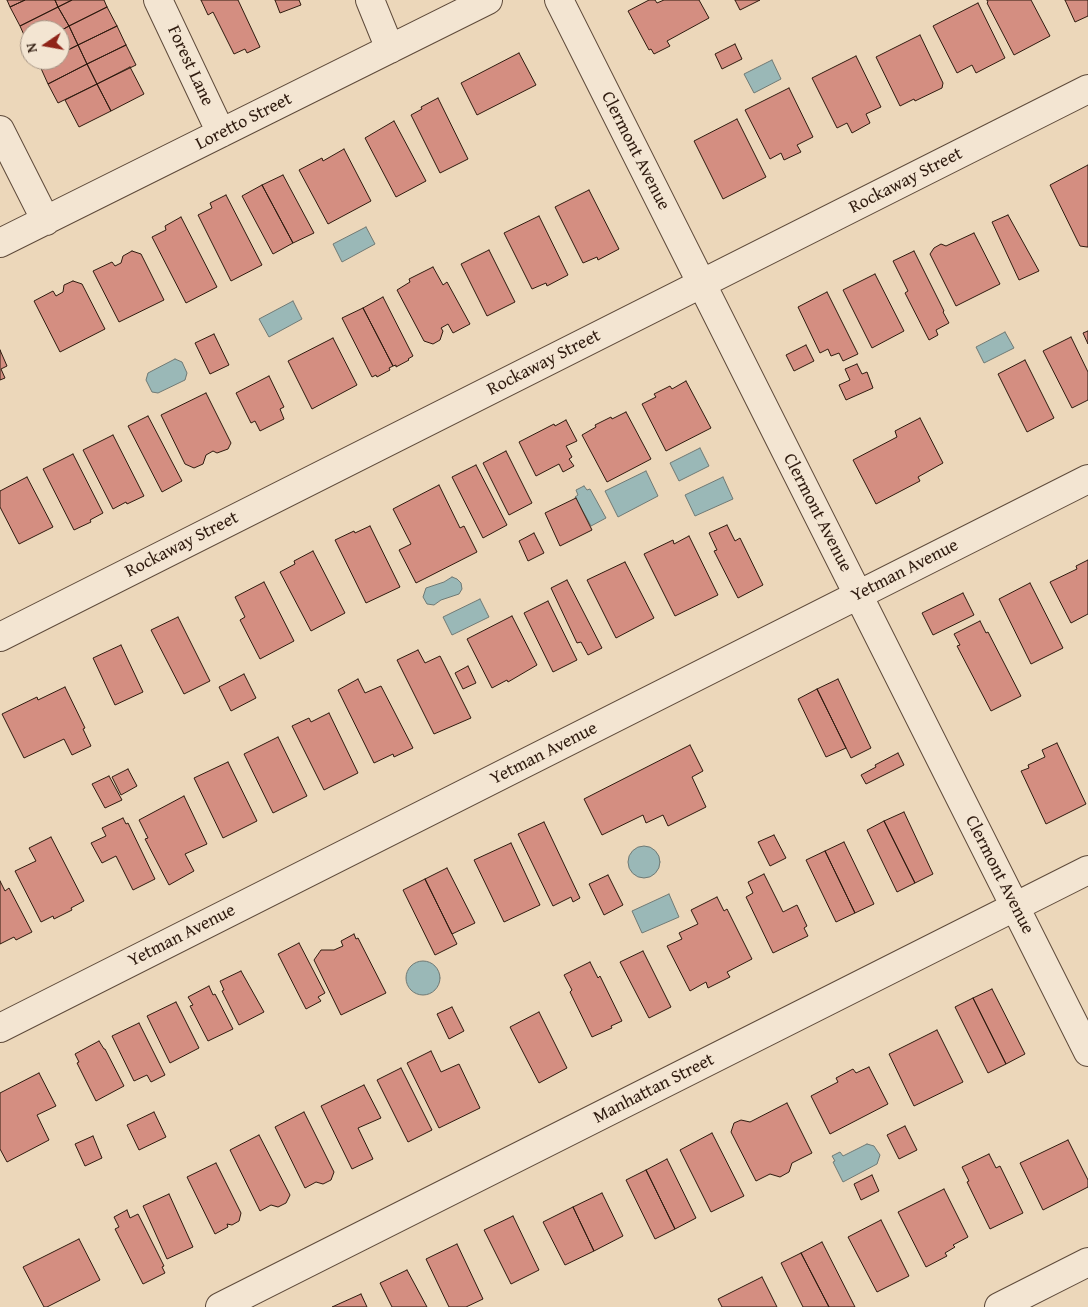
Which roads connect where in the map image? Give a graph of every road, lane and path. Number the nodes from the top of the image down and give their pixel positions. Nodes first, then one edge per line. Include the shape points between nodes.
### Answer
1 (158, 0) edge
2 (370, 0) edge
3 (488, 0) edge
4 (559, 0) edge
5 (390, 49) junction
6 (1088, 89) edge
7 (0, 130) edge
8 (221, 133) junction
9 (46, 221) junction
10 (0, 243) edge
11 (702, 284) junction
12 (1088, 480) edge
13 (858, 595) junction
14 (0, 637) edge
15 (1088, 870) edge
16 (1015, 907) junction
17 (0, 1028) edge
18 (1088, 1052) edge
19 (1088, 1262) edge
20 (220, 1307) edge
21 (999, 1307) edge

1 - 8 street, Forest Lane
2 - 5 street
3 - 5 street, Loretto Street
4 - 11 street, Clermont Avenue
5 - 8 street, Loretto Street
6 - 11 street, Rockaway Street
7 - 9 street
8 - 9 street, Loretto Street
9 - 10 street, Loretto Street
11 - 13 street, Clermont Avenue
11 - 14 street, Rockaway Street
12 - 13 street, Yetman Avenue
13 - 16 street, Clermont Avenue
13 - 17 street, Yetman Avenue
15 - 16 street, Manhattan Street
16 - 18 street, Clermont Avenue
16 - 20 street, Manhattan Street
19 - 21 street

